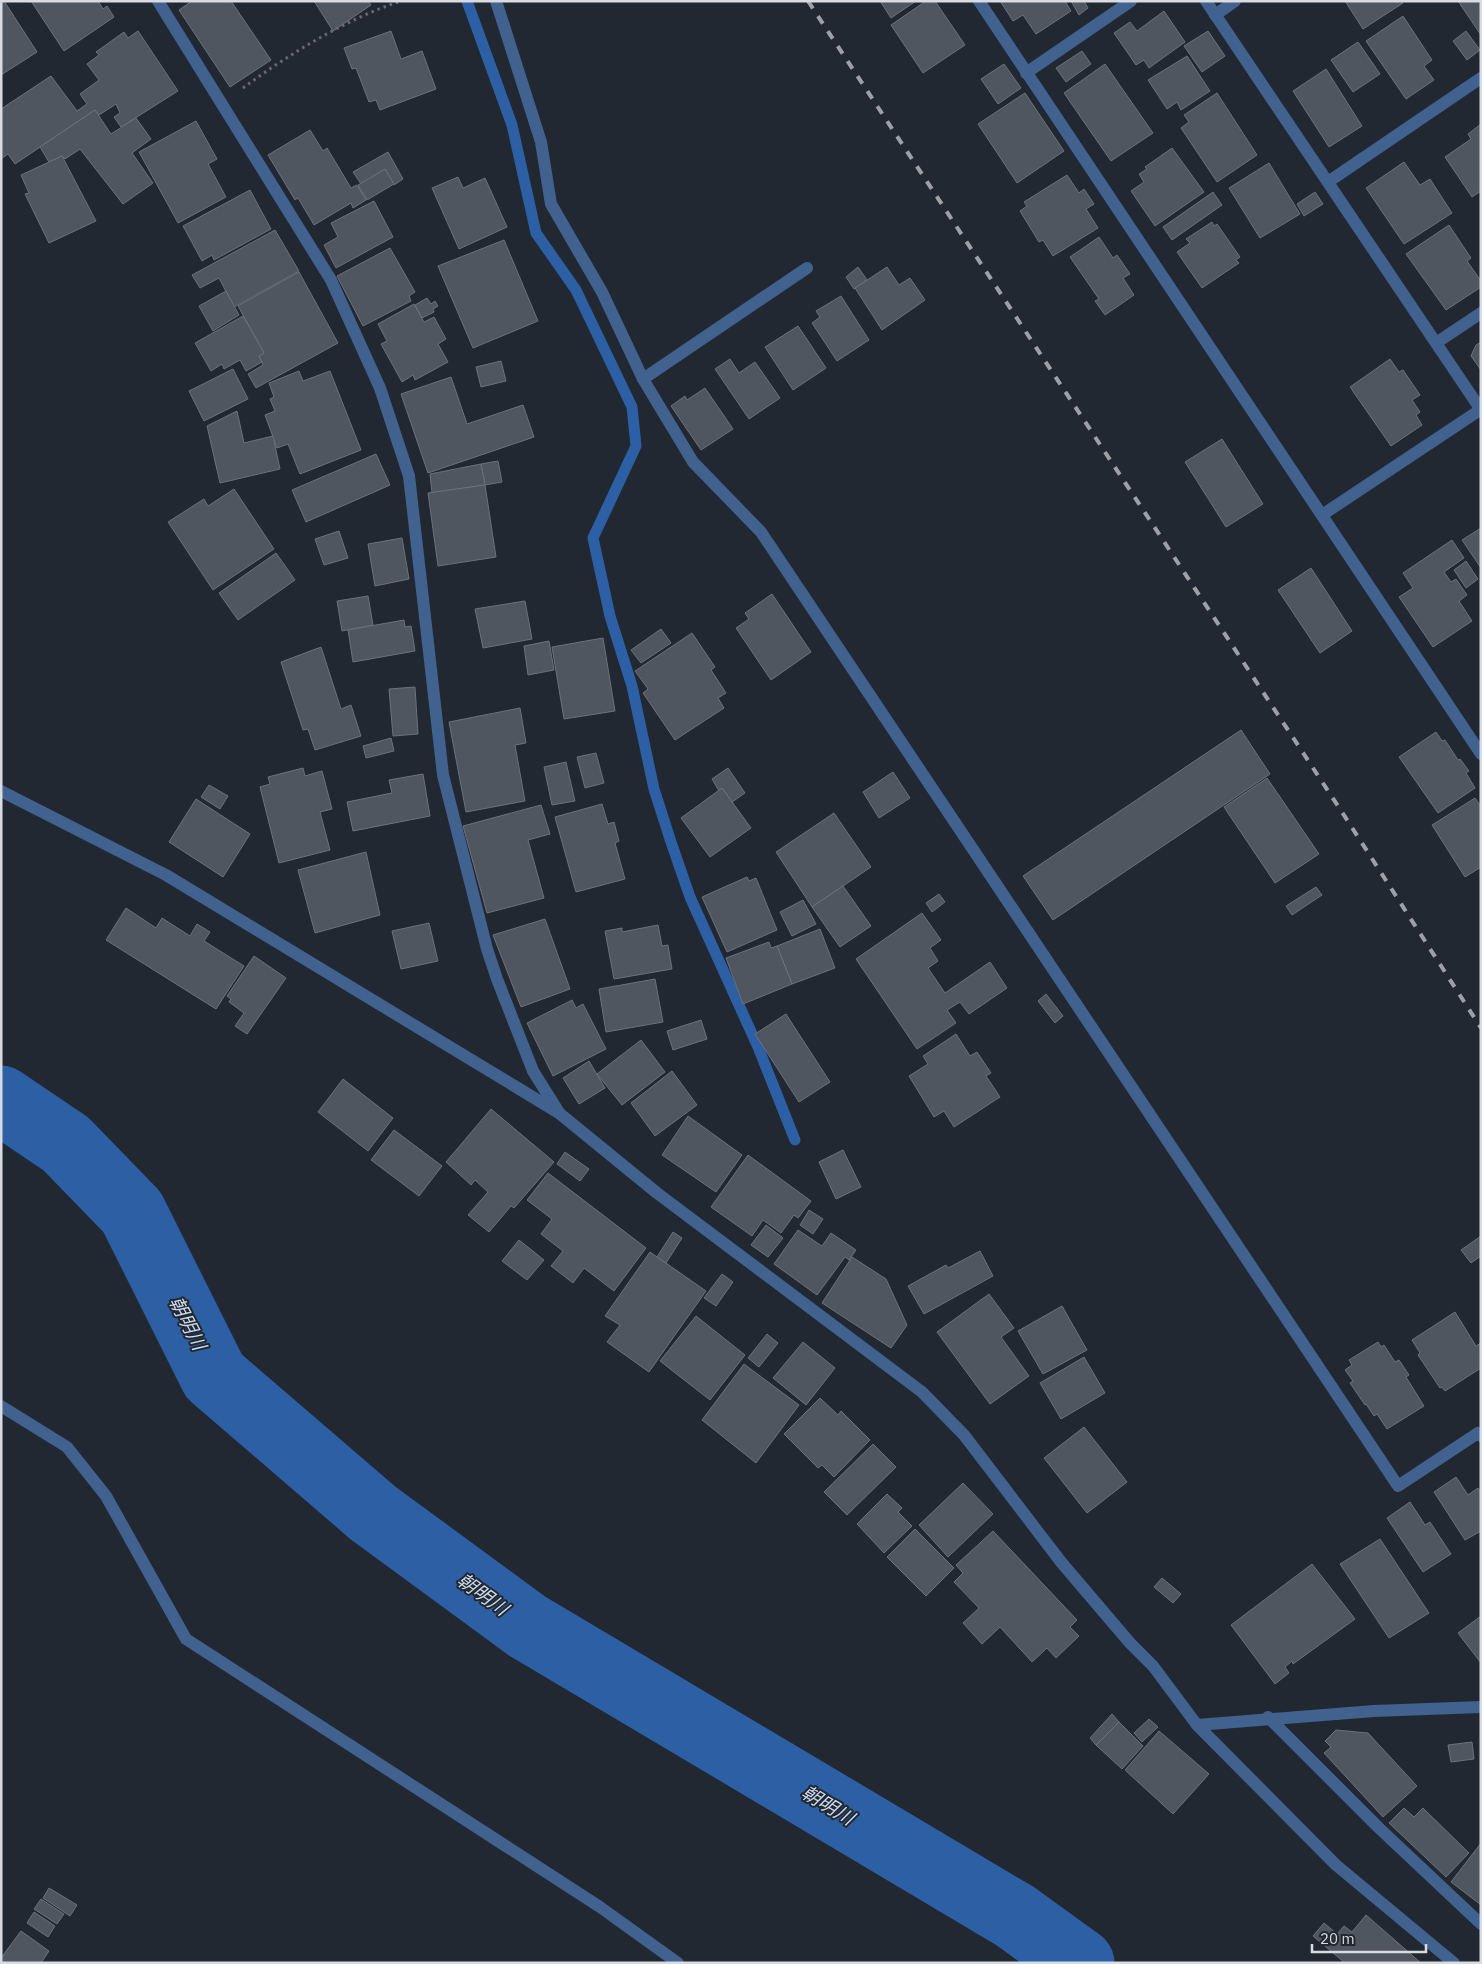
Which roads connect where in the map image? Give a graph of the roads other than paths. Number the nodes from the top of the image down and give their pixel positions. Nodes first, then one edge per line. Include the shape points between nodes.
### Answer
1 (158, 1) edge
2 (496, 1) edge
3 (979, 1) edge
4 (1131, 1) edge
5 (1206, 1) edge
6 (1235, 1) edge
7 (1215, 15) junction
8 (1026, 73) junction
9 (1481, 78) edge
10 (1328, 182) junction
11 (807, 268) dead end
12 (1481, 314) edge
13 (1436, 343) junction
14 (643, 379) junction
15 (1480, 410) edge
16 (1322, 515) junction
17 (1481, 754) edge
18 (1, 791) edge
19 (559, 1113) junction
20 (1, 1406) edge
21 (1481, 1436) edge
22 (1481, 1707) edge
23 (1268, 1717) junction
24 (1197, 1725) junction
25 (1481, 1924) edge
26 (678, 1963) edge
27 (1454, 1963) edge

1 - 19 street via 330,280 380,388 409,476 443,775 487,950 533,1071
2 - 14 street via 541,142 552,204 602,292
3 - 8 street
4 - 8 street
5 - 7 street
6 - 7 street
7 - 10 street
8 - 16 street
9 - 10 street
10 - 13 street
11 - 14 street
12 - 13 street
13 - 15 street
14 - 21 street via 693,462 761,532 1398,1486 1478,1433
15 - 16 street
16 - 17 street
18 - 19 street via 166,875
19 - 24 street via 657,1194 922,1392 964,1435 1060,1562 1153,1666
20 - 26 street via 67,1448 100,1489 186,1639 600,1907
22 - 23 street
23 - 24 street
23 - 25 street
24 - 27 street via 1336,1865

